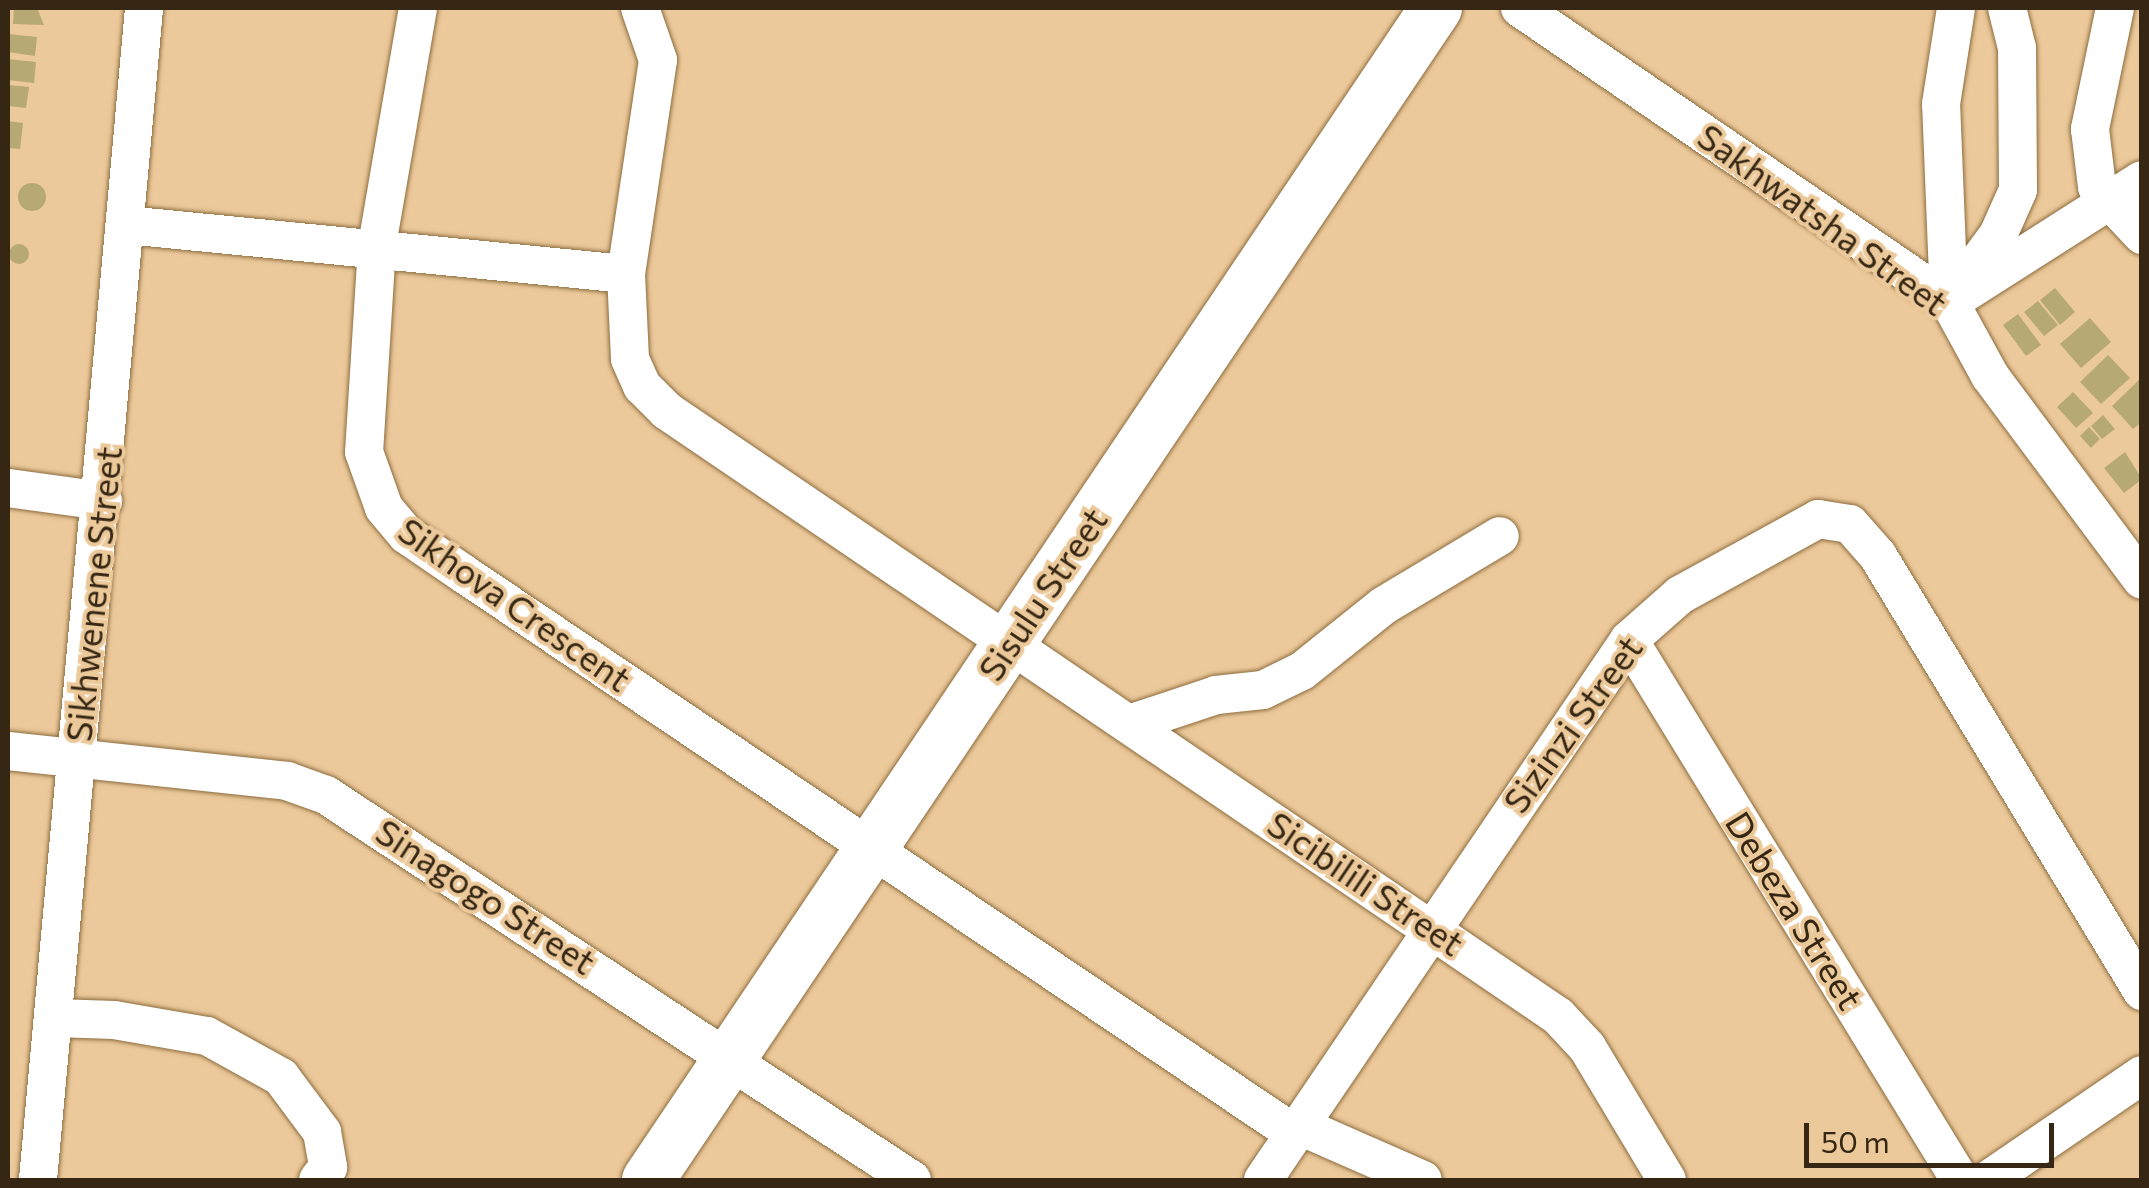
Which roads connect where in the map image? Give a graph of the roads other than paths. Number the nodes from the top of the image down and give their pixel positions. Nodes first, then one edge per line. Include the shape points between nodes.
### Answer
1 (144, 8) edge
2 (418, 8) edge
3 (640, 8) edge
4 (1436, 8) edge
5 (1520, 8) edge
6 (1956, 8) edge
7 (2007, 8) edge
8 (2115, 8) edge
9 (2126, 190) edge
10 (126, 225) junction
11 (2142, 235) edge
12 (377, 246) junction
13 (626, 274) junction
14 (1949, 301) junction
15 (8, 488) edge
16 (103, 501) junction
17 (1500, 536) dead end
18 (2142, 580) edge
19 (1629, 640) junction
20 (1009, 642) junction
21 (1129, 724) junction
22 (8, 751) edge
23 (77, 759) junction
24 (871, 847) junction
25 (1433, 926) junction
26 (2142, 991) edge
27 (56, 1018) junction
28 (732, 1056) junction
29 (2142, 1075) edge
30 (1298, 1130) junction
31 (38, 1180) edge
32 (318, 1180) edge
33 (648, 1180) edge
34 (912, 1180) edge
35 (1263, 1180) edge
36 (1423, 1180) edge
37 (1667, 1180) edge
38 (1960, 1180) edge
39 (1988, 1180) edge

1 - 10 street, Sikhwenene Street
2 - 12 street, Sikhova Crescent
3 - 13 street via 658,60
4 - 20 street, Sisulu Street
5 - 14 street, Sakhwatsha Street
6 - 14 street via 1941,104
7 - 14 street via 2016,48 2018,190 1998,235
8 - 9 street via 2090,129 2097,187
9 - 11 street
9 - 14 street
10 - 12 street
10 - 16 street, Sikhwenene Street
12 - 13 street
12 - 24 street, Sikhova Crescent via 364,452 384,508 435,554
13 - 20 street via 630,359 642,386 666,411
14 - 18 street, Sakhwatsha Street via 1990,376
15 - 16 street
16 - 23 street, Sikhwenene Street
17 - 21 street via 1383,606 1302,672 1262,690 1216,695
19 - 25 street, Sizinzi Street
19 - 26 street, Sizinzi Street via 1680,595 1798,529 1835,518 1850,524 1878,556
19 - 38 street, Debeza Street
20 - 21 street, Sicibilili Street
20 - 24 street, Sisulu Street
21 - 25 street, Sicibilili Street
22 - 23 street, Sinagogo Street
23 - 27 street, Sikhwenene Street
23 - 28 street, Sinagogo Street via 287,781 326,796
24 - 28 street, Sisulu Street
24 - 30 street, Sikhova Crescent
25 - 30 street, Sizinzi Street
25 - 37 street, Sicibilili Street via 1575,1033
27 - 31 street, Sikhwenene Street
27 - 32 street via 207,1036 281,1077 322,1132 328,1166
28 - 33 street, Sisulu Street
28 - 34 street, Sinagogo Street
29 - 39 street
30 - 35 street, Sizinzi Street
30 - 36 street, Sikhova Crescent

